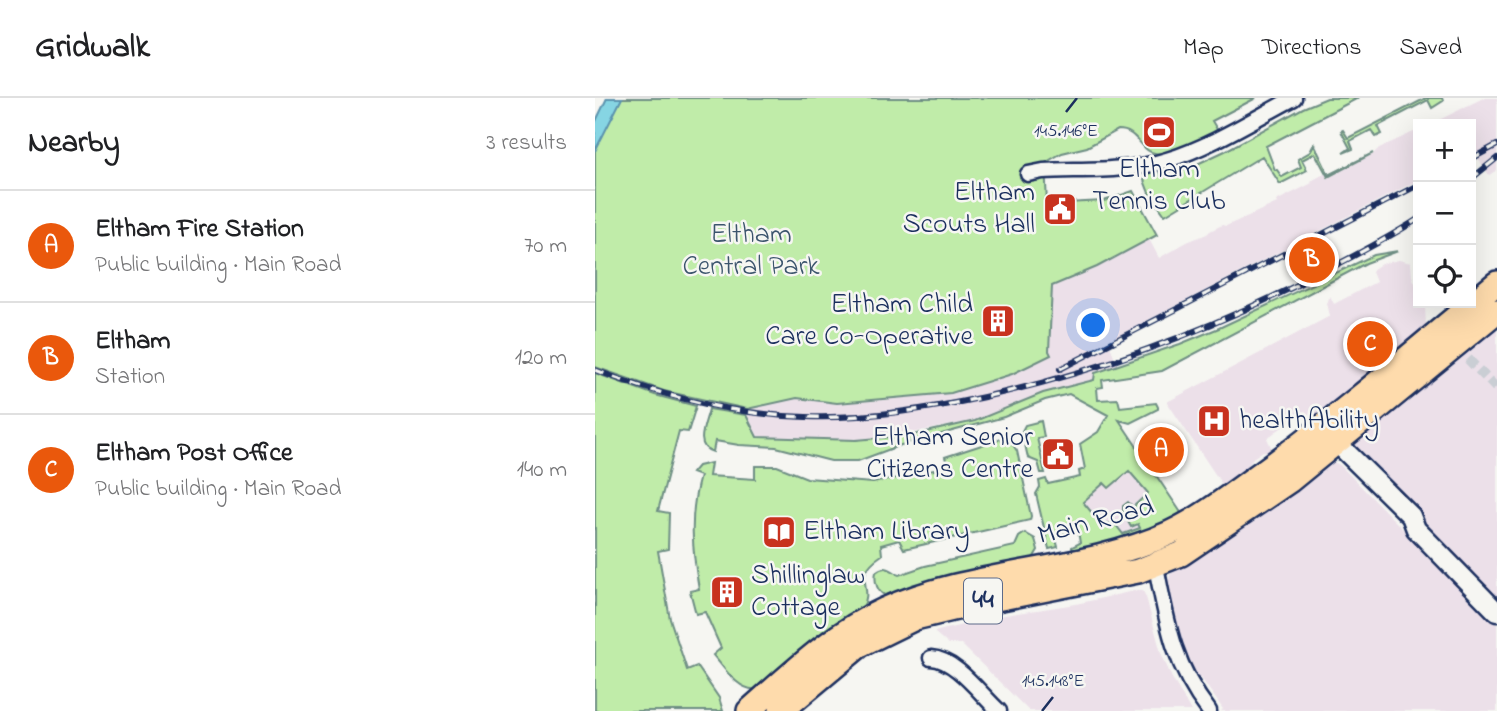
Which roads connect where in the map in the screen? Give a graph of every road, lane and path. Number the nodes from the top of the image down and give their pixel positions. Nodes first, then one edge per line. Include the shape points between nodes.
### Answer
1 (1294, 98) edge
2 (1028, 174) dead end
3 (1497, 283) edge
4 (1492, 316) edge
5 (1444, 326) junction
6 (1324, 444) junction
7 (1150, 541) junction
8 (1156, 566) junction
9 (884, 610) junction
10 (1497, 612) edge
11 (873, 638) junction
12 (932, 658) dead end
13 (752, 710) edge
14 (781, 711) edge
15 (999, 711) edge
16 (1209, 711) edge

1 - 2 street via 1166,161
3 - 5 main road, Main Road / 44
4 - 5 main road
4 - 6 main road, Main Road / 44
5 - 6 main road, Main Road / 44
6 - 7 main road, Main Road / 44
6 - 8 main road, Main Road / 44 via 1207,538
6 - 10 street via 1411,516 1416,529
7 - 8 main road
7 - 9 main road, Main Road / 44 via 927,594
8 - 11 main road, Main Road / 44 via 938,611
8 - 16 street via 1173,649
9 - 11 main road
9 - 13 main road, Main Road / 44 via 829,645
11 - 14 main road, Main Road / 44
12 - 15 street via 953,666

